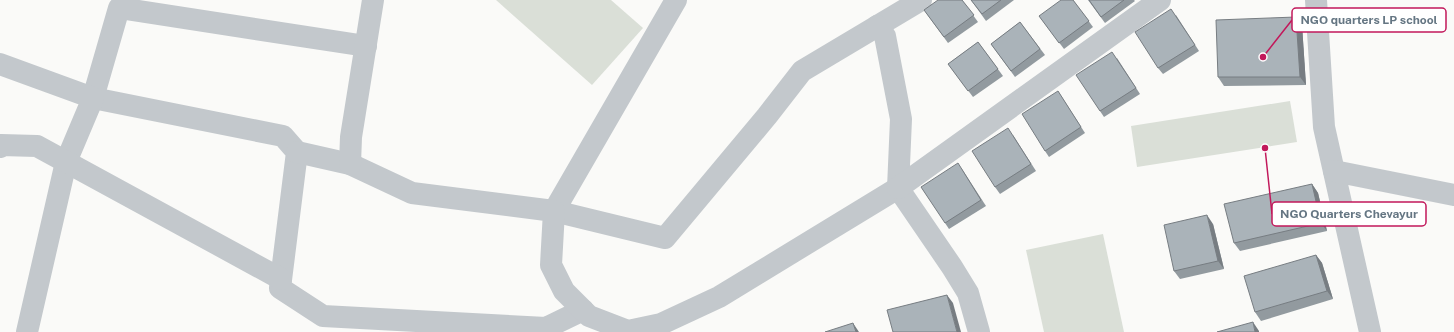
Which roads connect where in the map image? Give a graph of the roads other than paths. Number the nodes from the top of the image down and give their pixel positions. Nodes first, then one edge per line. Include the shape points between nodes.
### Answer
1 (374, 0) edge
2 (676, 0) edge
3 (921, 0) edge
4 (1160, 0) edge
5 (1316, 0) edge
6 (877, 26) junction
7 (366, 46) junction
8 (0, 64) edge
9 (93, 98) junction
10 (0, 147) edge
11 (297, 152) junction
12 (66, 162) junction
13 (350, 164) junction
14 (1334, 171) junction
15 (898, 188) junction
16 (1454, 195) edge
17 (554, 211) junction
18 (281, 279) junction
19 (583, 310) junction
20 (27, 332) edge
21 (979, 332) edge
22 (1370, 332) edge

1 - 7 street
2 - 17 street
3 - 6 street
4 - 15 street
5 - 14 street via 1324,127
6 - 15 street via 885,36 901,119
6 - 17 street via 802,72 665,238
7 - 9 street via 118,8
7 - 13 street via 351,137
8 - 9 street
9 - 11 street via 283,136
9 - 12 street
10 - 12 street via 37,146
11 - 13 street
11 - 18 street
12 - 18 street
12 - 20 street
13 - 17 street via 412,193
14 - 16 street
14 - 22 street
15 - 19 street via 720,296 661,324 628,331 589,316
15 - 21 street via 968,292
17 - 19 street via 552,265 564,291
18 - 19 street via 280,288 323,316 546,328

